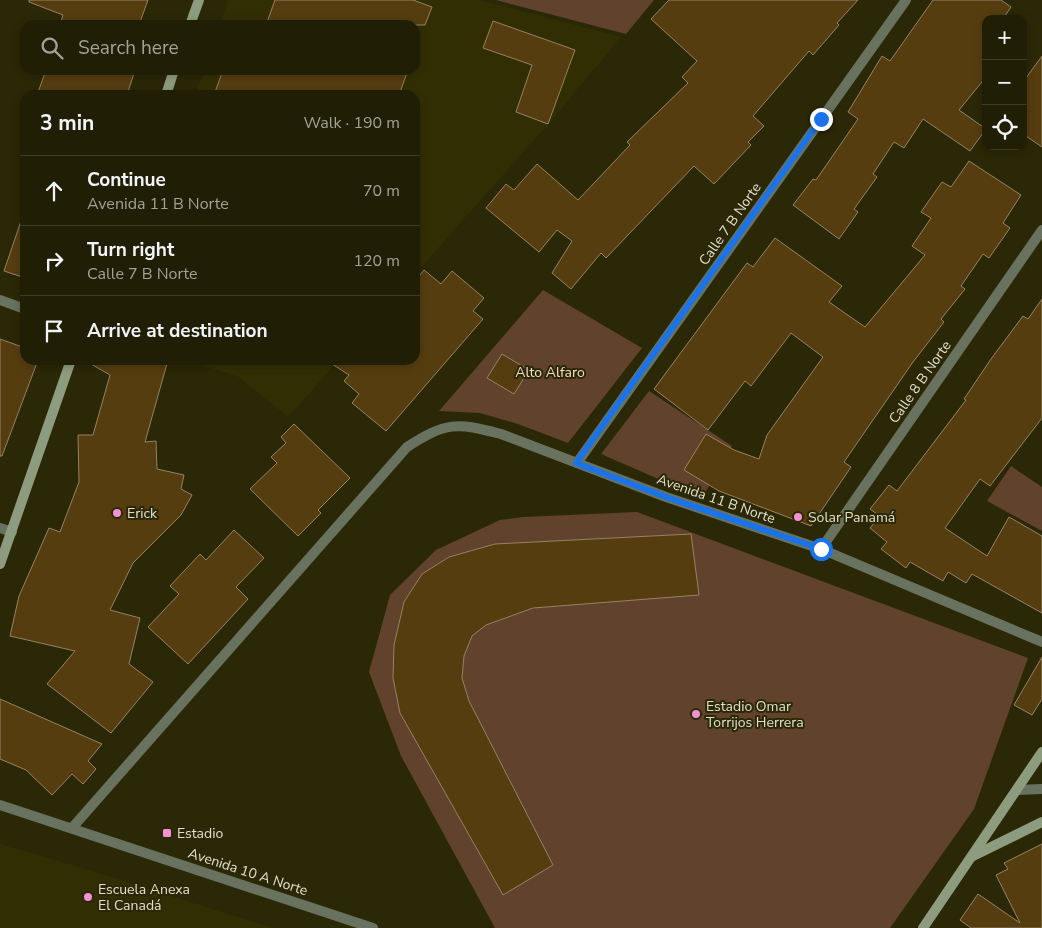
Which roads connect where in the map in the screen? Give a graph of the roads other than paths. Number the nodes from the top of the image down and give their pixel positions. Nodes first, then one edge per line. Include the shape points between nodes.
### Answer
1 (199, 0) edge
2 (906, 0) edge
3 (192, 20) edge
4 (172, 75) edge
5 (168, 90) edge
6 (1042, 230) edge
7 (0, 300) edge
8 (20, 306) edge
9 (70, 365) edge
10 (576, 463) junction
11 (0, 528) edge
12 (12, 532) junction
13 (821, 549) junction
14 (0, 564) edge
15 (1042, 642) edge
16 (1042, 752) edge
17 (1042, 788) edge
18 (1017, 790) junction
19 (0, 805) edge
20 (1042, 822) edge
21 (72, 828) junction
22 (972, 856) junction
23 (373, 928) edge
24 (923, 928) edge

1 - 3 main road
2 - 10 street, Calle 7 B Norte
4 - 5 main road
6 - 13 street, Calle 8 B Norte
7 - 8 street
9 - 12 main road
10 - 13 street, Avenida 11 B Norte
10 - 21 street, Avenida 11 B Norte via 501,434 452,425 431,432 407,447
11 - 12 street
12 - 14 main road
13 - 15 street, Avenida 11 B Norte
16 - 18 main road
17 - 18 street
18 - 22 main road
19 - 21 street, Avenida 10 A Norte
20 - 22 main road
21 - 23 street, Avenida 10 A Norte
22 - 24 main road

